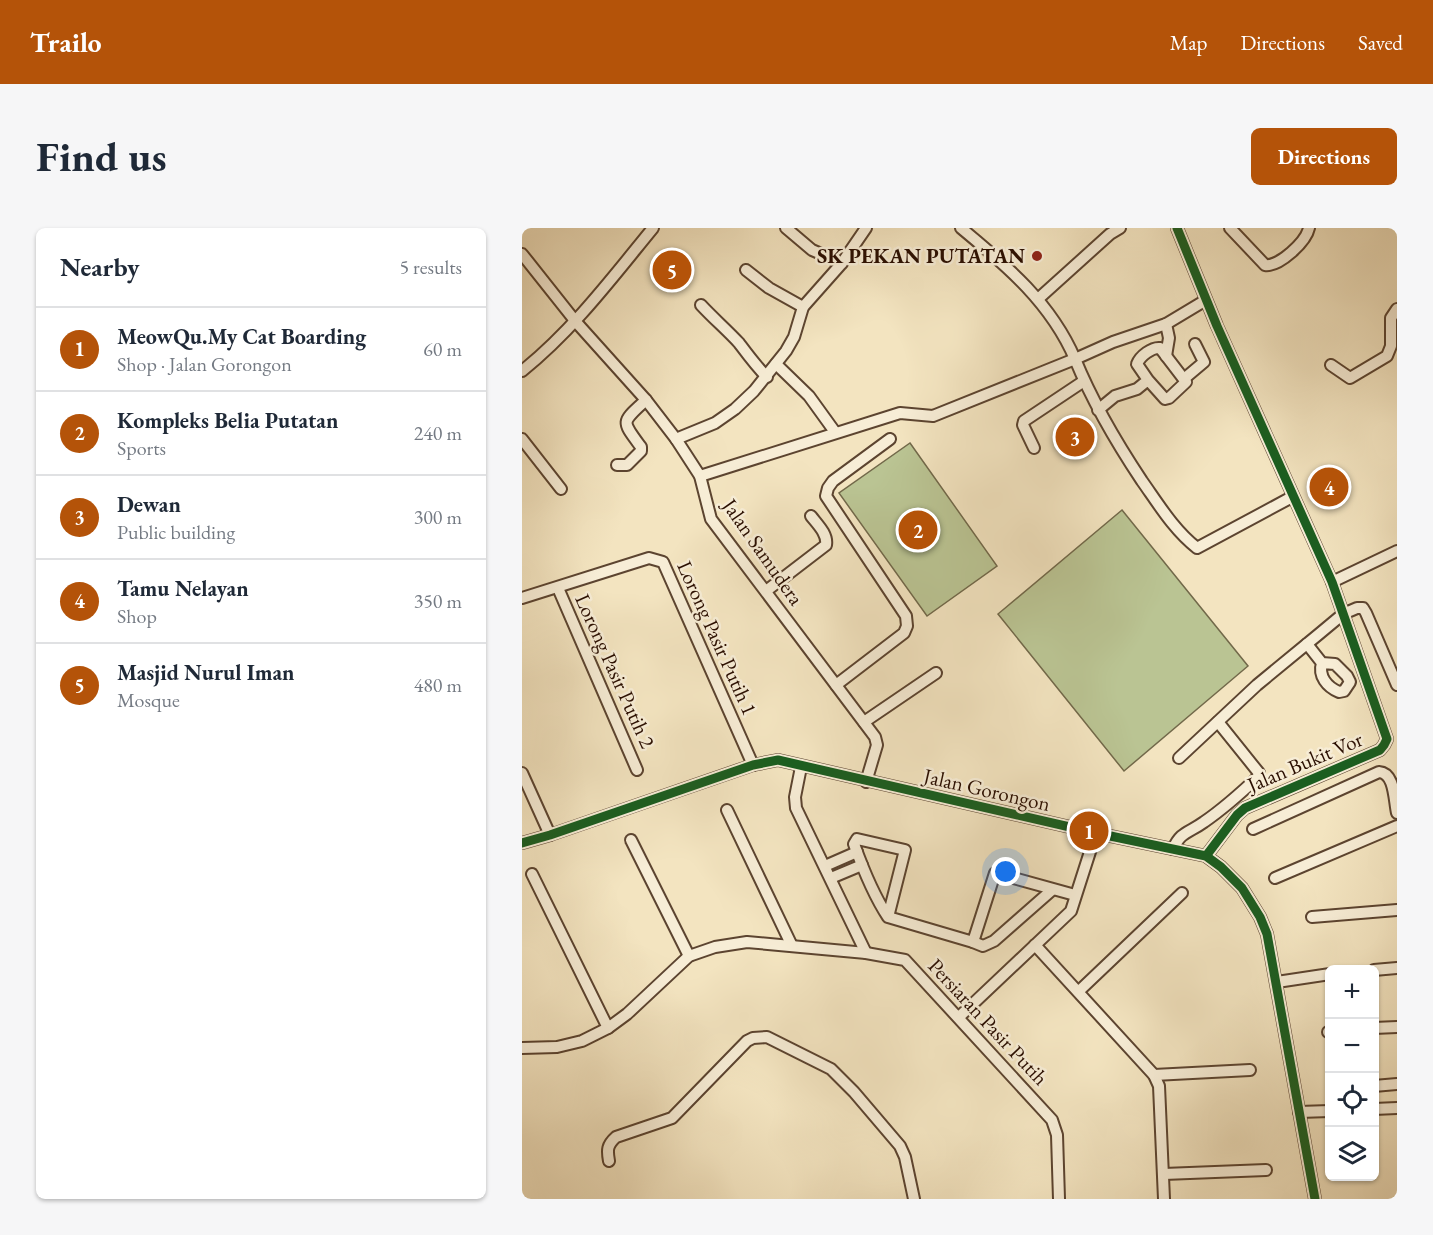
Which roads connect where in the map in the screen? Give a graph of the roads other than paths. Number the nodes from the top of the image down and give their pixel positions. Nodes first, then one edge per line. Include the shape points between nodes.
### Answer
1 (653, 228) edge
2 (786, 228) edge
3 (866, 228) edge
4 (961, 228) edge
5 (1120, 228) edge
6 (1177, 228) edge
7 (1230, 228) edge
8 (1309, 228) edge
9 (522, 254) edge
10 (842, 263) junction
11 (746, 270) dead end
12 (1038, 299) junction
13 (1206, 300) junction
14 (701, 305) dead end
15 (803, 307) junction
16 (1397, 309) edge
17 (576, 322) junction
18 (1166, 324) junction
19 (1195, 344) dead end
20 (1167, 356) junction
21 (1075, 359) junction
22 (776, 364) junction
23 (1331, 365) dead end
24 (522, 371) edge
25 (766, 377) junction
26 (1185, 378) junction
27 (1148, 380) junction
28 (1084, 381) junction
29 (646, 400) junction
30 (1098, 410) junction
31 (835, 432) junction
32 (522, 439) edge
33 (676, 439) junction
34 (890, 439) dead end
35 (1034, 448) dead end
36 (617, 465) dead end
37 (699, 476) junction
38 (561, 489) dead end
39 (1292, 497) junction
40 (811, 516) dead end
41 (1397, 551) edge
42 (1332, 582) junction
43 (558, 588) junction
44 (766, 591) junction
45 (522, 598) edge
46 (1343, 614) junction
47 (1307, 644) junction
48 (1322, 663) dead end
49 (936, 673) dead end
50 (836, 685) junction
51 (1397, 685) edge
52 (864, 722) junction
53 (1218, 722) junction
54 (1179, 758) dead end
55 (753, 765) junction
56 (801, 767) junction
57 (638, 770) dead end
58 (522, 772) edge
59 (866, 782) junction
60 (727, 810) dead end
61 (1397, 813) edge
62 (1397, 826) edge
63 (1253, 829) dead end
64 (1096, 833) junction
65 (550, 835) junction
66 (631, 840) dead end
67 (522, 843) edge
68 (1173, 849) junction
69 (857, 852) junction
70 (1206, 856) junction
71 (862, 864) junction
72 (825, 866) junction
73 (532, 873) dead end
74 (831, 878) junction
75 (1275, 878) dead end
76 (1052, 890) junction
77 (1182, 893) dead end
78 (1075, 895) junction
79 (1397, 910) edge
80 (888, 917) junction
81 (1312, 917) dead end
82 (973, 942) junction
83 (1035, 945) junction
84 (792, 946) junction
85 (866, 953) junction
86 (689, 956) junction
87 (1397, 968) edge
88 (1379, 970) edge
89 (1325, 975) edge
90 (1277, 982) junction
91 (1079, 991) junction
92 (959, 1017) junction
93 (1397, 1027) edge
94 (608, 1028) junction
95 (1379, 1028) edge
96 (522, 1048) edge
97 (1250, 1070) dead end
98 (1154, 1075) junction
99 (1397, 1084) edge
100 (1379, 1086) edge
101 (1397, 1108) edge
102 (1379, 1109) edge
103 (1325, 1111) edge
104 (1299, 1112) junction
105 (609, 1161) dead end
106 (1266, 1170) dead end
107 (1164, 1174) junction
108 (914, 1199) edge
109 (1059, 1199) edge
110 (1164, 1199) edge
111 (1315, 1199) edge

1 - 17 street
2 - 10 street via 812,250
3 - 10 street
4 - 12 street via 1008,267
5 - 12 street
6 - 13 street, Jalan Bukit Vor
7 - 8 street via 1265,265 1271,266 1307,236
9 - 17 street, Jalan Samudera
10 - 15 street
11 - 15 street
12 - 21 street via 1067,340
13 - 18 street
13 - 39 street, Jalan Bukit Vor
14 - 25 street
15 - 22 street via 795,337
16 - 23 street via 1391,318 1387,356 1350,378
17 - 24 street
17 - 29 street, Jalan Samudera
18 - 20 street
18 - 21 street
19 - 26 street via 1204,362
20 - 26 street
20 - 27 street via 1157,347 1138,360 1138,368
21 - 28 street
21 - 31 street via 933,416 900,413
22 - 25 street
22 - 31 street via 809,396
25 - 33 street via 715,423
26 - 27 street via 1185,385 1165,399
27 - 30 street via 1115,396
28 - 30 street
28 - 35 street via 1024,421
29 - 33 street, Jalan Samudera
29 - 36 street via 625,422 641,451 627,465
30 - 39 street via 1170,521 1197,548
31 - 37 street
32 - 38 street
33 - 37 street, Jalan Samudera
34 - 50 street via 833,481 826,496 906,616 907,626 904,633
37 - 44 street, Jalan Samudera via 711,519
39 - 42 street, Jalan Bukit Vor
40 - 44 street via 824,534 826,545
41 - 42 street
42 - 46 street, Jalan Bukit Vor
43 - 45 street, Lorong Pasir Putih 1
43 - 55 street, Lorong Pasir Putih 1 via 650,558 663,562
43 - 57 street, Lorong Pasir Putih 2
44 - 50 street, Jalan Samudera
46 - 47 street
46 - 51 street via 1363,608
46 - 70 street, Jalan Bukit Vor via 1387,738 1384,745 1245,808
47 - 48 street
47 - 53 street
49 - 52 street
50 - 52 street, Jalan Samudera
52 - 59 street, Jalan Samudera via 877,745
53 - 54 street
53 - 68 street via 1259,776 1180,837
55 - 56 street, Jalan Gorongon via 778,760
55 - 65 street, Jalan Gorongon
56 - 59 street, Jalan Gorongon
56 - 72 street via 796,808
58 - 65 street
59 - 64 street, Jalan Gorongon
60 - 84 street
61 - 63 street via 1389,777 1378,772
62 - 75 street
64 - 68 street, Jalan Gorongon
64 - 78 street
65 - 67 street, Jalan Gorongon
66 - 86 street
68 - 70 street, Jalan Gorongon
69 - 71 street
69 - 72 street
69 - 80 street via 857,839 905,850
70 - 90 street via 1242,888 1260,917
71 - 74 street
71 - 80 street
72 - 74 street
73 - 94 street
74 - 85 street
76 - 78 street
76 - 82 street via 994,941 983,946
76 - 82 street via 995,873
77 - 91 street
78 - 83 street via 1071,911
79 - 81 street
80 - 82 street
83 - 91 street
83 - 92 street
84 - 85 street, Persiaran Pasir Putih
84 - 86 street, Persiaran Pasir Putih via 747,942
85 - 92 street, Persiaran Pasir Putih via 904,960
86 - 94 street, Persiaran Pasir Putih
87 - 88 street
89 - 90 street
90 - 104 street
91 - 98 street
92 - 109 street, Persiaran Pasir Putih via 1056,1127
93 - 95 street
94 - 96 street, Persiaran Pasir Putih via 582,1041 557,1047
97 - 98 street
98 - 107 street via 1159,1086
99 - 100 street
101 - 102 street
103 - 104 street
104 - 111 street
105 - 108 street via 607,1148 616,1137 672,1118 747,1041 767,1037 838,1075 900,1146
106 - 107 street
107 - 110 street

